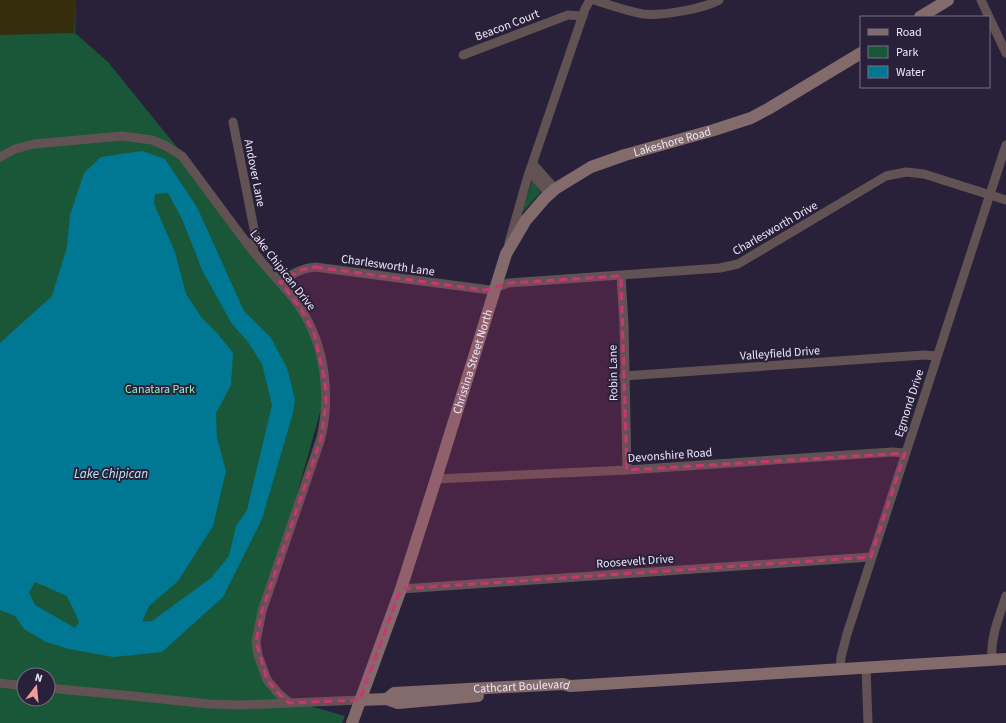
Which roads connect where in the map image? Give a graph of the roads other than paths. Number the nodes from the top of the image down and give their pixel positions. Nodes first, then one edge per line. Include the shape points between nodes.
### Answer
1 (590, 0) edge
2 (594, 0) edge
3 (719, 0) edge
4 (948, 0) edge
5 (981, 0) edge
6 (583, 16) junction
7 (922, 16) edge
8 (989, 16) edge
9 (990, 19) edge
10 (1006, 53) edge
11 (860, 54) edge
12 (463, 55) dead end
13 (233, 122) dead end
14 (1006, 145) edge
15 (0, 157) edge
16 (532, 168) junction
17 (552, 192) junction
18 (990, 194) junction
19 (1006, 200) edge
20 (253, 251) junction
21 (506, 254) junction
22 (621, 276) junction
23 (280, 282) junction
24 (495, 287) junction
25 (937, 356) junction
26 (624, 376) junction
27 (905, 453) junction
28 (627, 470) junction
29 (436, 479) junction
30 (871, 557) junction
31 (400, 589) junction
32 (1006, 596) edge
33 (1006, 658) edge
34 (992, 659) junction
35 (866, 668) junction
36 (840, 670) junction
37 (0, 683) edge
38 (16, 685) edge
39 (56, 689) edge
40 (360, 700) junction
41 (289, 703) junction
42 (352, 723) edge
43 (868, 723) edge

1 - 6 street, Christina Street North
2 - 3 street via 653,14 704,6
4 - 7 street
5 - 8 street
6 - 12 street, Beacon Court via 568,15
6 - 16 street, Christina Street North
9 - 10 street
11 - 17 street, Lakeshore Road via 751,118 599,164
13 - 20 street, Andover Lane via 254,225
14 - 18 street, Egmond Drive
15 - 20 street, Lake Chipican Drive via 34,144 122,136 152,140 182,156
16 - 17 street
16 - 21 street, Christina Street North via 519,204
17 - 21 street, Lakeshore Road via 526,220
18 - 19 street, Charlesworth Drive
18 - 22 street, Charlesworth Drive via 924,174 906,172 886,176 738,264 720,268
18 - 25 street, Egmond Drive
20 - 23 street, Lake Chipican Drive
21 - 24 street, Christina Street North
22 - 24 street, Charlesworth Drive via 508,283
22 - 26 street, Robin Lane
23 - 24 street, Charlesworth Lane via 301,270 316,267 485,290
23 - 41 street, Lake Chipican Drive via 301,309 314,333 326,382 324,421 320,438 262,611 256,642 267,680
24 - 29 street, Christina Street North
25 - 26 street, Valleyfield Drive via 924,354
25 - 27 street, Egmond Drive
26 - 28 street, Robin Lane
27 - 28 street, Devonshire Road
27 - 30 street, Egmond Drive
28 - 29 street, Devonshire Road
29 - 31 street, Christina Street North
30 - 31 street, Roosevelt Drive
30 - 36 street, Egmond Drive via 847,634
31 - 40 street, Christina Street North
32 - 34 street via 994,634
33 - 34 street, Cathcart Boulevard
34 - 35 street, Cathcart Boulevard
35 - 36 street, Cathcart Boulevard
35 - 43 street
36 - 40 street, Cathcart Boulevard via 570,686 565,689 398,703 387,699
37 - 38 street
39 - 41 street via 210,704
40 - 41 street
40 - 42 street, Christina Street North

